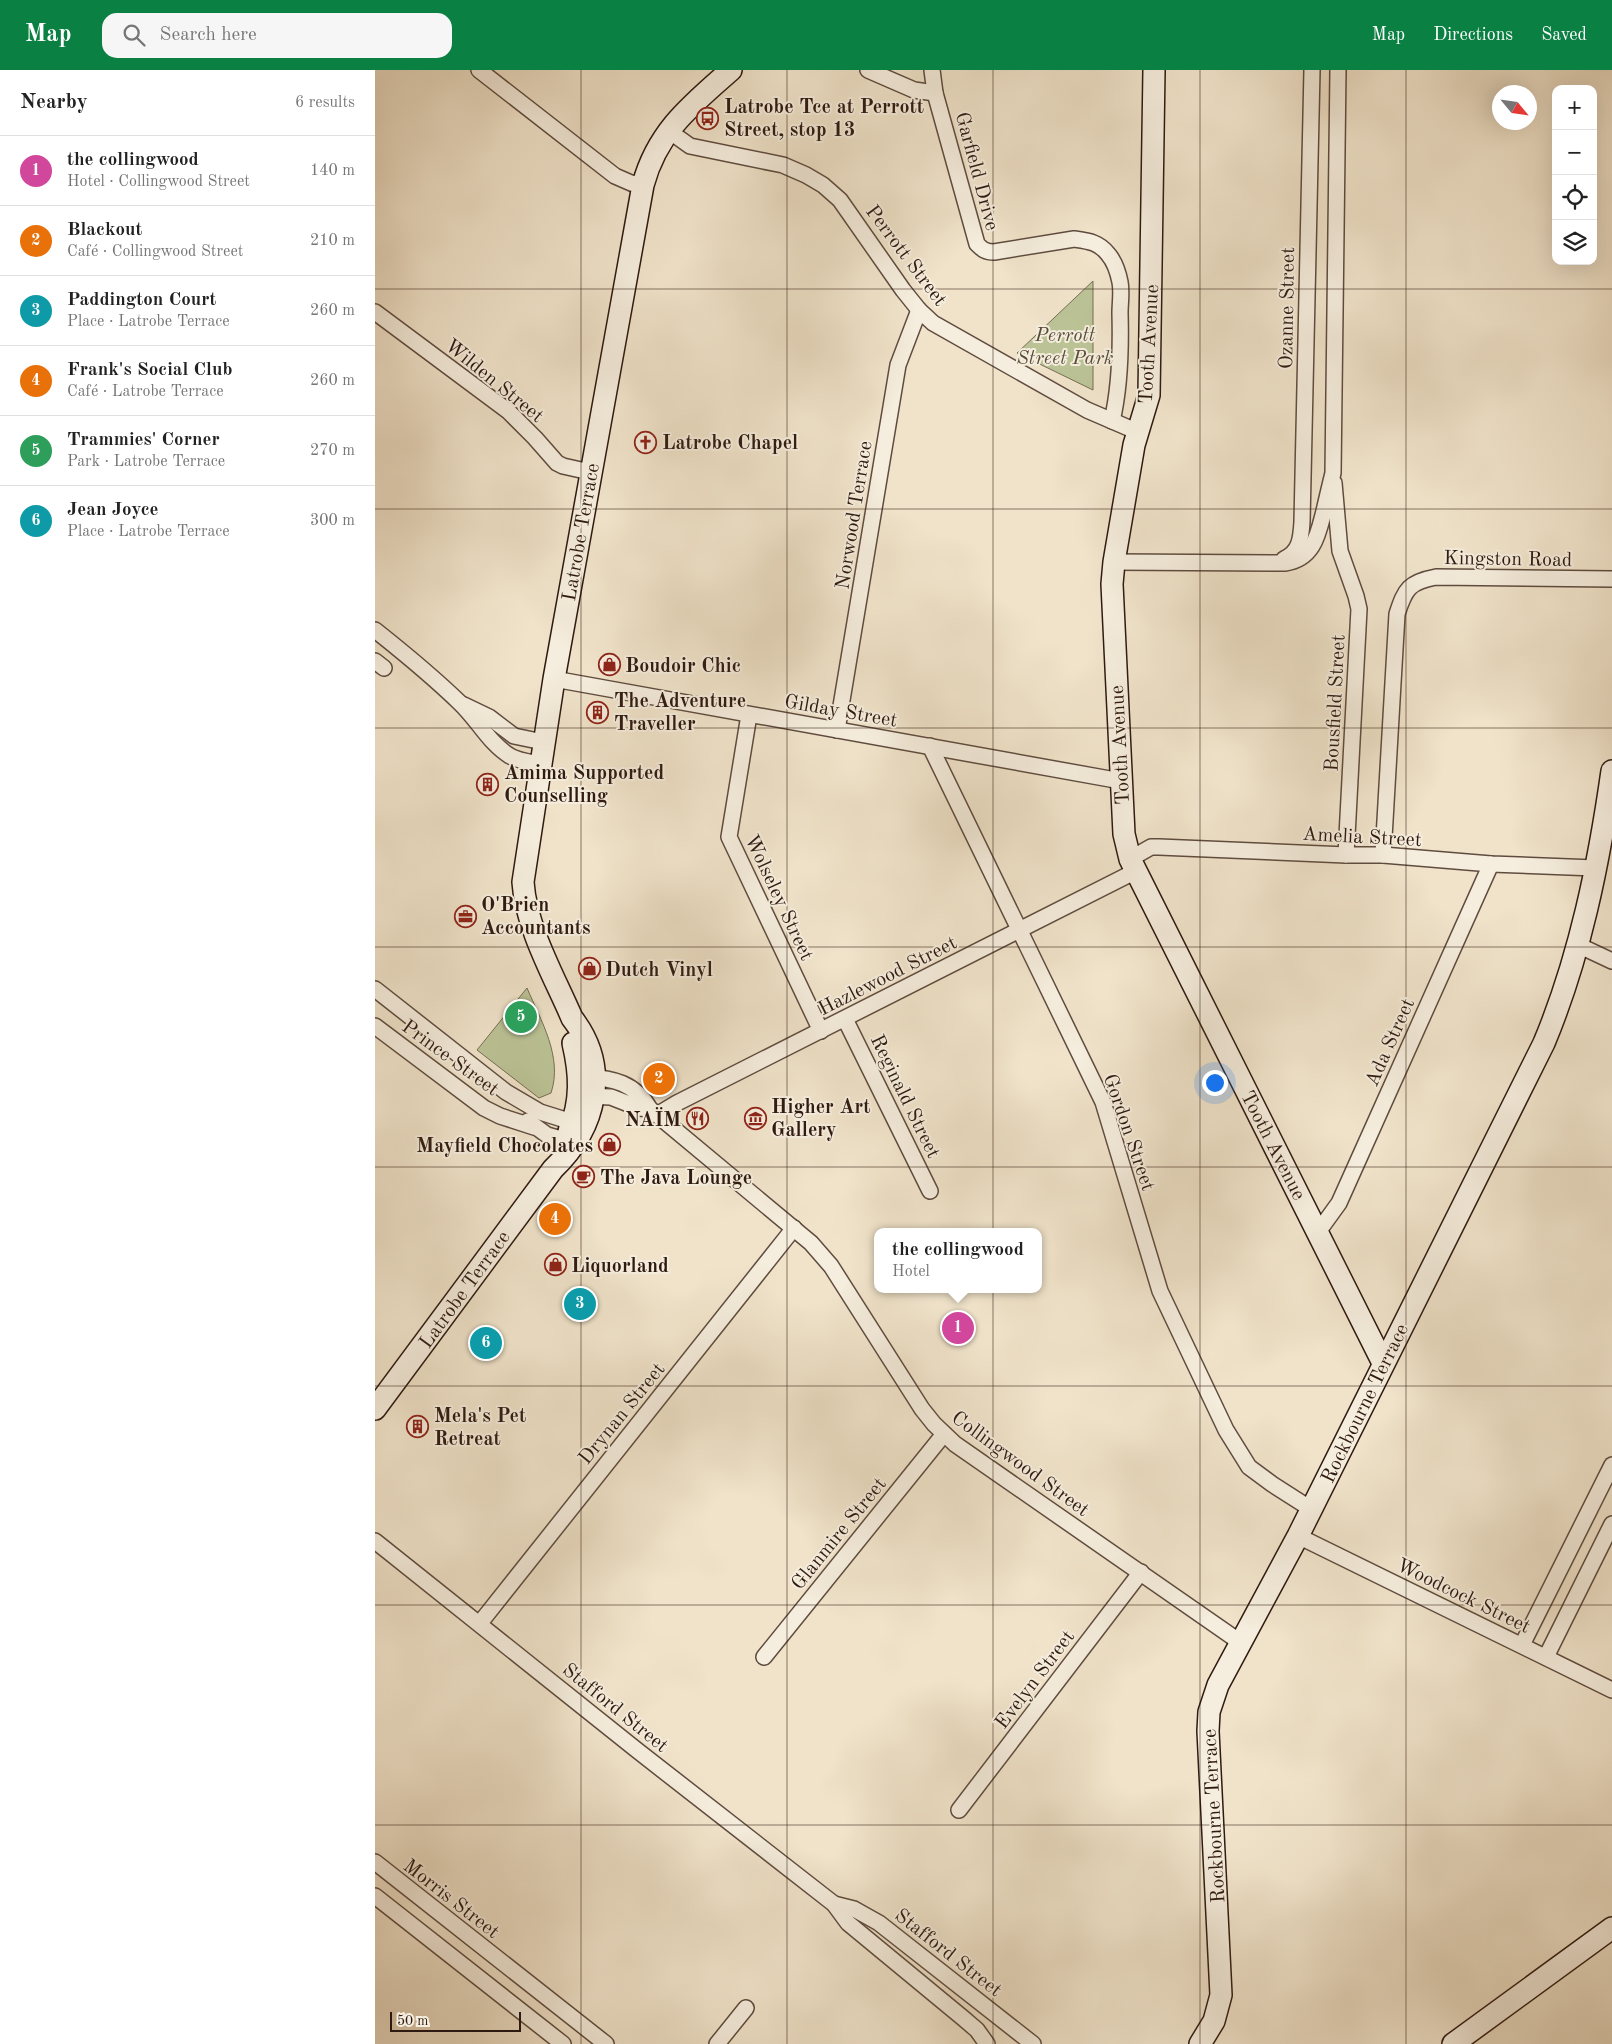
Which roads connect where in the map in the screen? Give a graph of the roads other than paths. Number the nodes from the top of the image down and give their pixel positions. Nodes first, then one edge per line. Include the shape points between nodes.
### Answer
1 (479, 70) edge
2 (731, 70) edge
3 (868, 70) edge
4 (932, 70) edge
5 (1154, 70) edge
6 (1312, 70) edge
7 (1338, 70) edge
8 (935, 93) junction
9 (669, 131) junction
10 (643, 185) junction
11 (919, 310) junction
12 (375, 312) edge
13 (1112, 421) junction
14 (1138, 432) junction
15 (590, 472) junction
16 (1333, 473) junction
17 (1304, 548) junction
18 (1114, 562) junction
19 (1612, 579) edge
20 (375, 630) edge
21 (554, 679) junction
22 (461, 703) junction
23 (749, 714) junction
24 (837, 730) junction
25 (543, 742) junction
26 (930, 746) junction
27 (540, 764) junction
28 (1612, 771) edge
29 (1121, 781) junction
30 (1346, 855) junction
31 (1383, 855) junction
32 (1491, 864) junction
33 (1133, 865) junction
34 (1595, 868) junction
35 (1021, 930) junction
36 (1578, 945) junction
37 (1612, 961) edge
38 (375, 989) edge
39 (845, 1019) junction
40 (375, 1026) edge
41 (821, 1031) junction
42 (587, 1087) junction
43 (506, 1092) junction
44 (653, 1112) junction
45 (534, 1127) junction
46 (574, 1134) junction
47 (930, 1191) dead end
48 (794, 1228) junction
49 (1318, 1232) junction
50 (1383, 1363) junction
51 (375, 1409) edge
52 (944, 1434) junction
53 (1612, 1465) edge
54 (1311, 1509) junction
55 (1612, 1524) edge
56 (1298, 1536) junction
57 (375, 1540) edge
58 (1141, 1572) junction
59 (480, 1623) junction
60 (1241, 1642) junction
61 (1521, 1645) junction
62 (764, 1657) dead end
63 (1546, 1657) junction
64 (1612, 1690) edge
65 (959, 1810) dead end
66 (375, 1862) edge
67 (375, 1896) edge
68 (833, 1904) junction
69 (1612, 1928) edge
70 (505, 1965) junction
71 (489, 1985) junction
72 (746, 2008) dead end
73 (563, 2044) edge
74 (606, 2044) edge
75 (717, 2044) edge
76 (987, 2044) edge
77 (1033, 2044) edge
78 (1199, 2044) edge
79 (1453, 2044) edge

1 - 10 street via 615,176
2 - 9 street, Latrobe Terrace
3 - 8 street via 914,90
4 - 8 street, Garfield Drive
5 - 14 street, Tooth Avenue via 1149,390
6 - 17 street, Ozanne Street
7 - 16 street
8 - 13 street, Garfield Drive via 977,244 981,248 993,252 1086,240 1097,244 1116,266 1120,284 1121,328 1117,400
9 - 10 street, Latrobe Terrace via 656,150
9 - 11 street, Perrott Street via 690,146 783,165 823,185 840,200
10 - 15 street, Latrobe Terrace
11 - 13 street, Perrott Street via 948,332
11 - 24 street, Norwood Terrace via 898,365
12 - 15 street, Wilden Street via 508,411 557,463
13 - 14 street, Perrott Street
14 - 18 street, Tooth Avenue
15 - 21 street, Latrobe Terrace
16 - 17 street via 1319,532
16 - 30 street, Bousfield Street via 1341,556 1359,609
17 - 18 street via 1273,563
18 - 29 street, Tooth Avenue
19 - 31 street, Kingston Road via 1436,577 1419,581 1406,590 1397,614
20 - 22 street
21 - 23 street, Gilday Street
21 - 25 street, Latrobe Terrace
22 - 25 street via 486,714 514,736
22 - 27 street via 506,753 516,759
23 - 24 street, Gilday Street
23 - 41 street, Wolseley Street via 729,837
24 - 26 street, Gilday Street
25 - 27 street, Latrobe Terrace
26 - 29 street, Gilday Street
26 - 35 street, Gordon Street
27 - 42 street, Latrobe Terrace via 523,892 530,922 572,1018 581,1030 591,1059
28 - 34 street, Rockbourne Terrace
29 - 33 street, Tooth Avenue via 1124,834
30 - 31 street, Amelia Street
30 - 33 street, Amelia Street via 1151,847
31 - 32 street, Amelia Street
32 - 34 street, Amelia Street
32 - 49 street, Ada Street via 1339,1203
33 - 35 street, Hazlewood Street
33 - 49 street, Tooth Avenue
34 - 36 street, Rockbourne Terrace
35 - 39 street, Hazlewood Street
35 - 54 street, Gordon Street via 1103,1102 1160,1292 1226,1430 1249,1467
36 - 37 street
36 - 50 street, Rockbourne Terrace via 1544,1043
38 - 43 street, Prince Street
39 - 41 street, Hazlewood Street
39 - 47 street, Reginald Street
40 - 45 street, Prince Street via 484,1108
41 - 44 street, Hazlewood Street
42 - 44 street, Collingwood Street via 614,1080 622,1083 645,1100
42 - 46 street, Latrobe Terrace via 590,1115
43 - 45 street, Prince Street
43 - 46 street, Prince Street
44 - 48 street, Collingwood Street
45 - 46 street, Prince Street
46 - 51 street, Latrobe Terrace via 555,1157 553,1169
48 - 52 street, Collingwood Street via 831,1266 923,1409
48 - 59 street, Drynan Street
49 - 50 street, Tooth Avenue
50 - 54 street, Rockbourne Terrace
52 - 58 street, Collingwood Street
52 - 62 street, Glanmire Street
53 - 61 street
54 - 56 street, Rockbourne Terrace
55 - 63 street
56 - 60 street, Rockbourne Terrace
56 - 61 street, Woodcock Street
57 - 59 street, Stafford Street
58 - 60 street, Collingwood Street
58 - 65 street, Evelyn Street
59 - 68 street, Stafford Street
60 - 78 street, Rockbourne Terrace via 1218,1685 1207,1731 1221,1995 1214,2021
61 - 63 street, Woodcock Street
63 - 64 street, Woodcock Street
66 - 70 street, Morris Street
67 - 71 street
68 - 76 street, Stafford Street via 848,1923 977,2030
68 - 77 street, Stafford Street via 854,1909 879,1923
69 - 79 street
70 - 71 street, Morris Street
70 - 74 street, Morris Street
71 - 73 street
72 - 75 street

